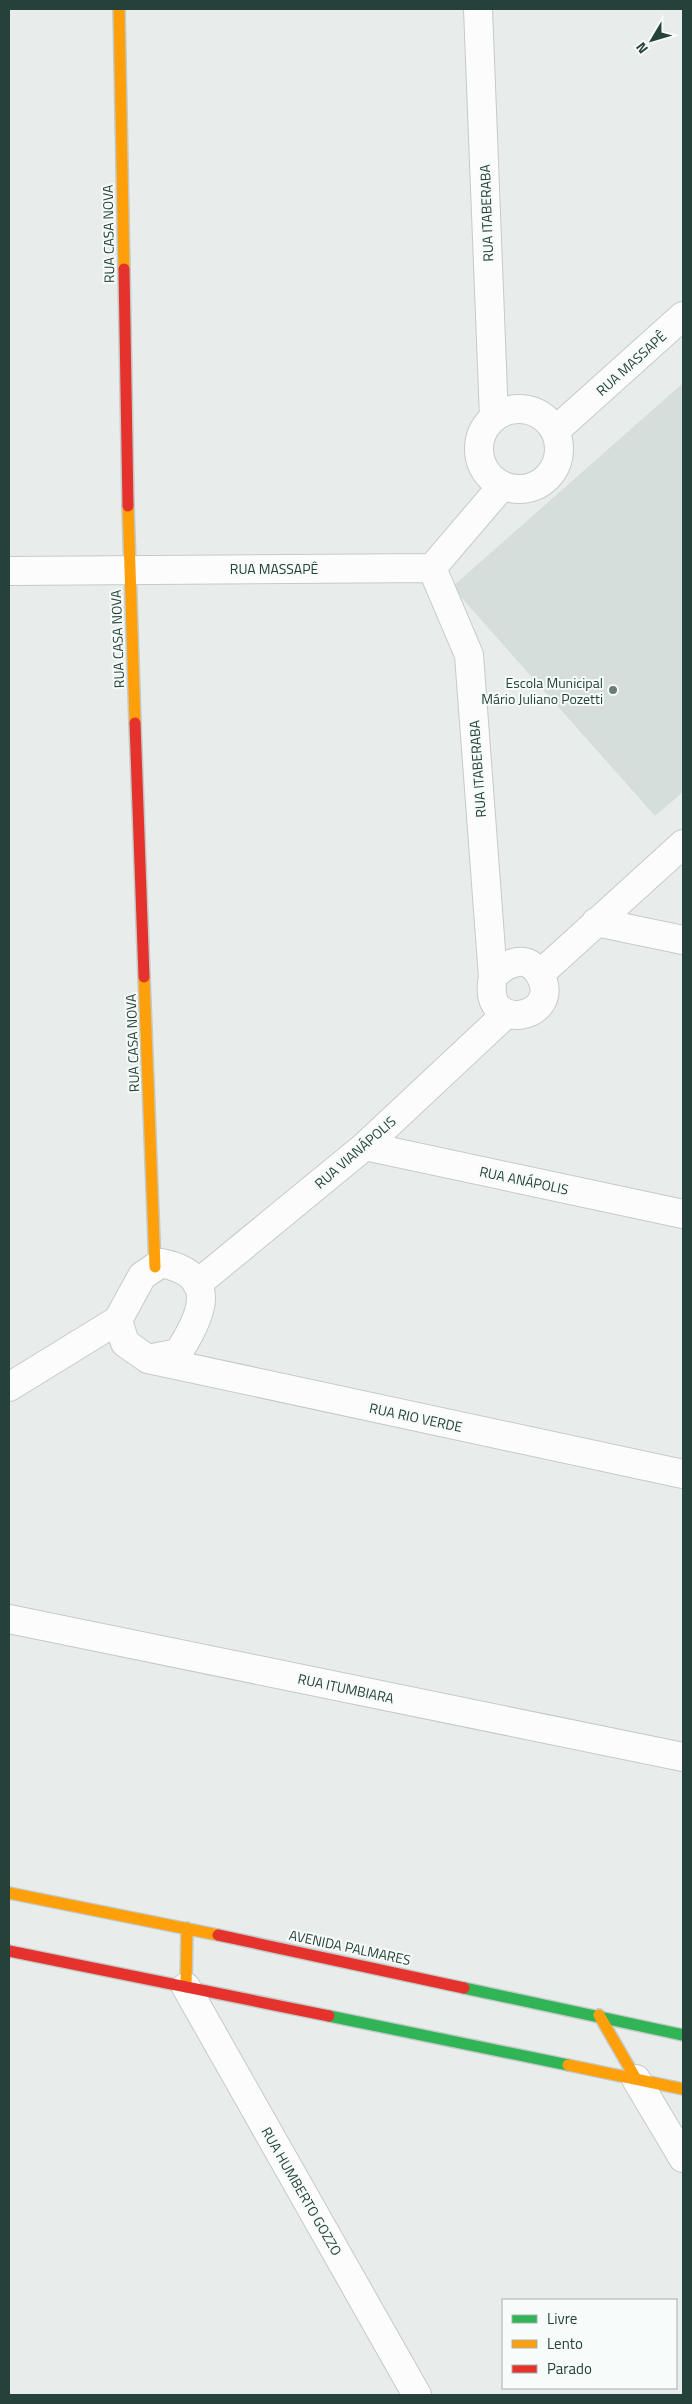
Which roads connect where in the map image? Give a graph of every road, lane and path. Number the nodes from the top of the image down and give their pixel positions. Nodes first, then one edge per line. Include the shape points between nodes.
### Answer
1 (119, 9) edge
2 (478, 9) edge
3 (683, 316) edge
4 (494, 418) junction
5 (556, 430) junction
6 (502, 486) junction
7 (432, 568) junction
8 (129, 569) junction
9 (9, 571) edge
10 (683, 844) edge
11 (596, 922) junction
12 (683, 940) edge
13 (540, 974) junction
14 (493, 977) junction
15 (506, 1014) junction
16 (365, 1146) junction
17 (683, 1214) edge
18 (155, 1267) junction
19 (197, 1284) junction
20 (118, 1320) junction
21 (148, 1359) junction
22 (9, 1386) edge
23 (683, 1474) edge
24 (9, 1619) edge
25 (683, 1757) edge
26 (9, 1893) edge
27 (187, 1928) junction
28 (9, 1951) edge
29 (186, 1987) junction
30 (599, 2015) junction
31 (683, 2035) edge
32 (636, 2079) junction
33 (683, 2089) edge
34 (683, 2158) edge
35 (417, 2395) edge

1 - 8 main road, RUA CASA NOVA
2 - 4 street, RUA ITABERABA
3 - 5 street, RUA MASSAPÊ
4 - 5 street via 500,412 522,407 543,415
4 - 6 street via 484,427 478,450 485,471
5 - 6 street via 560,450 555,470 541,484 522,490
6 - 7 street
7 - 8 street, RUA MASSAPÊ
7 - 14 street, RUA ITABERABA via 469,655
8 - 9 street, RUA MASSAPÊ
8 - 18 main road, RUA CASA NOVA
10 - 11 street
11 - 12 street
11 - 13 street
13 - 14 street via 529,964 515,962 502,967
13 - 15 street via 545,987 542,1000 533,1011 520,1017
14 - 15 street via 490,991 495,1004
15 - 16 street, RUA VIANÁPOLIS
16 - 17 street, RUA ANÁPOLIS
16 - 19 street, RUA VIANÁPOLIS
18 - 19 street via 161,1263 177,1266
18 - 20 street via 142,1276
19 - 21 street via 203,1299 193,1331 178,1353
20 - 21 street via 125,1343
20 - 22 street
21 - 23 street, RUA RIO VERDE
24 - 25 street, RUA ITUMBIARA
26 - 27 main road, AVENIDA PALMARES
27 - 29 main road
27 - 30 main road, AVENIDA PALMARES
28 - 29 main road
29 - 32 main road
29 - 35 street, RUA HUMBERTO GOZZO
30 - 31 main road, AVENIDA PALMARES
30 - 32 main road
32 - 33 main road
32 - 34 street

